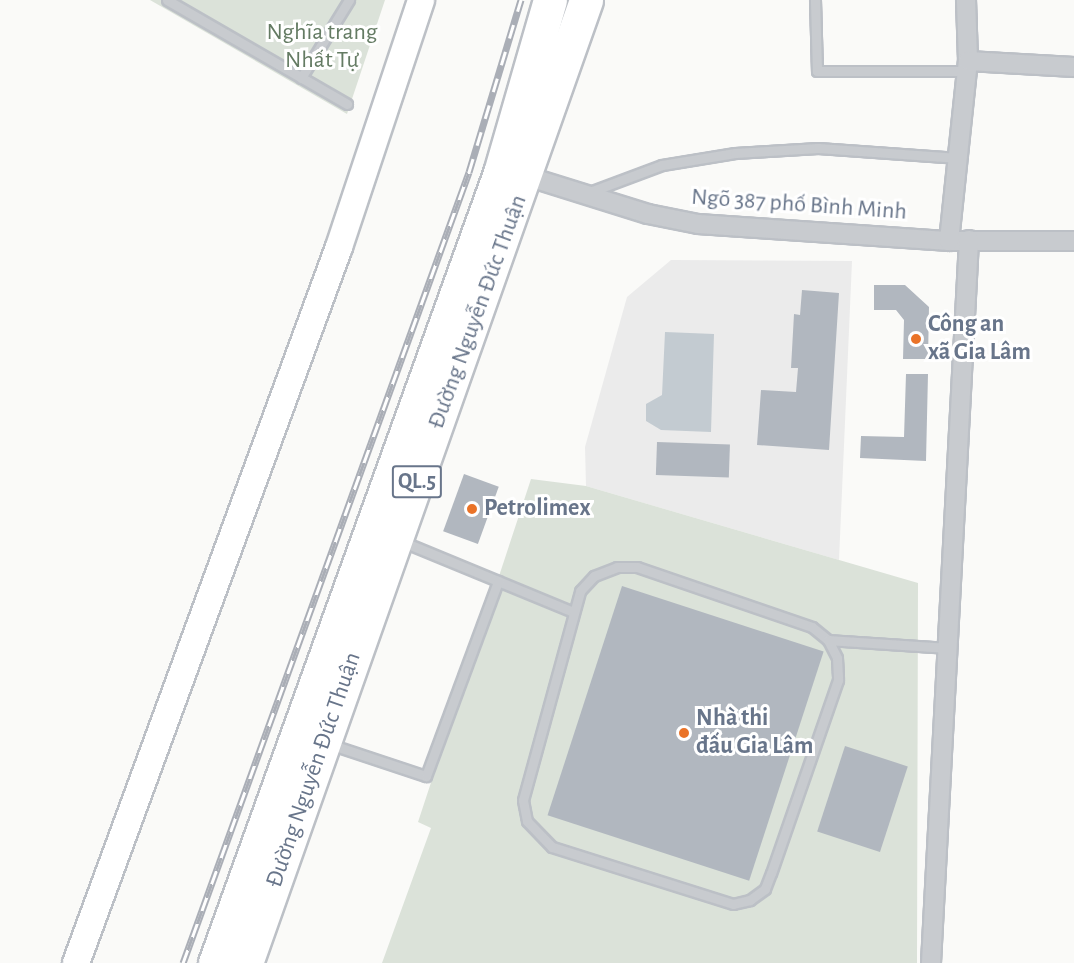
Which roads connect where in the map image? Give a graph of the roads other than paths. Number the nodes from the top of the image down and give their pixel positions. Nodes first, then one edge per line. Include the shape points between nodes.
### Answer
1 (167, 0) edge
2 (349, 0) edge
3 (422, 0) edge
4 (550, 0) edge
5 (586, 0) edge
6 (815, 0) edge
7 (966, 0) edge
8 (967, 66) junction
9 (1074, 67) edge
10 (302, 78) junction
11 (347, 104) dead end
12 (960, 158) junction
13 (526, 176) junction
14 (582, 195) junction
15 (969, 240) junction
16 (949, 241) junction
17 (1074, 241) edge
18 (396, 499) junction
19 (396, 539) junction
20 (498, 581) junction
21 (573, 612) junction
22 (828, 640) junction
23 (948, 648) junction
24 (323, 742) junction
25 (76, 963) edge
26 (215, 963) edge
27 (246, 963) edge
28 (931, 963) edge

1 - 10 lane
2 - 10 lane
3 - 25 street via 339,247
4 - 18 highway, Đường Nguyễn Đức Thuận / QL.5 via 500,173
5 - 13 highway, Đường Nguyễn Đức Thuận / QL.5
6 - 8 lane via 817,71
7 - 8 street
8 - 9 street
8 - 12 street
10 - 11 lane
12 - 14 lane via 818,147 735,153 662,165
12 - 16 street
13 - 14 street, Ngõ 387 phố Bình Minh
13 - 18 highway, Đường Nguyễn Đức Thuận / QL.5
14 - 16 street, Ngõ 387 phố Bình Minh via 698,224
15 - 16 street, Ngõ 387 phố Bình Minh
15 - 17 street, Ngõ 387 phố Bình Minh
15 - 23 street
18 - 19 highway, Đường Nguyễn Đức Thuận / QL.5
18 - 26 highway, Đường Nguyễn Đức Thuận / QL.5
19 - 20 lane
19 - 24 highway, Đường Nguyễn Đức Thuận / QL.5
20 - 21 lane
20 - 24 lane via 426,776
21 - 22 lane via 580,591 594,576 617,567 637,567 812,627
21 - 22 lane via 523,800 527,821 552,847 733,904 750,900 765,889 771,873 838,680 837,658
22 - 23 lane
23 - 28 street
24 - 27 highway, Đường Nguyễn Đức Thuận / QL.5

